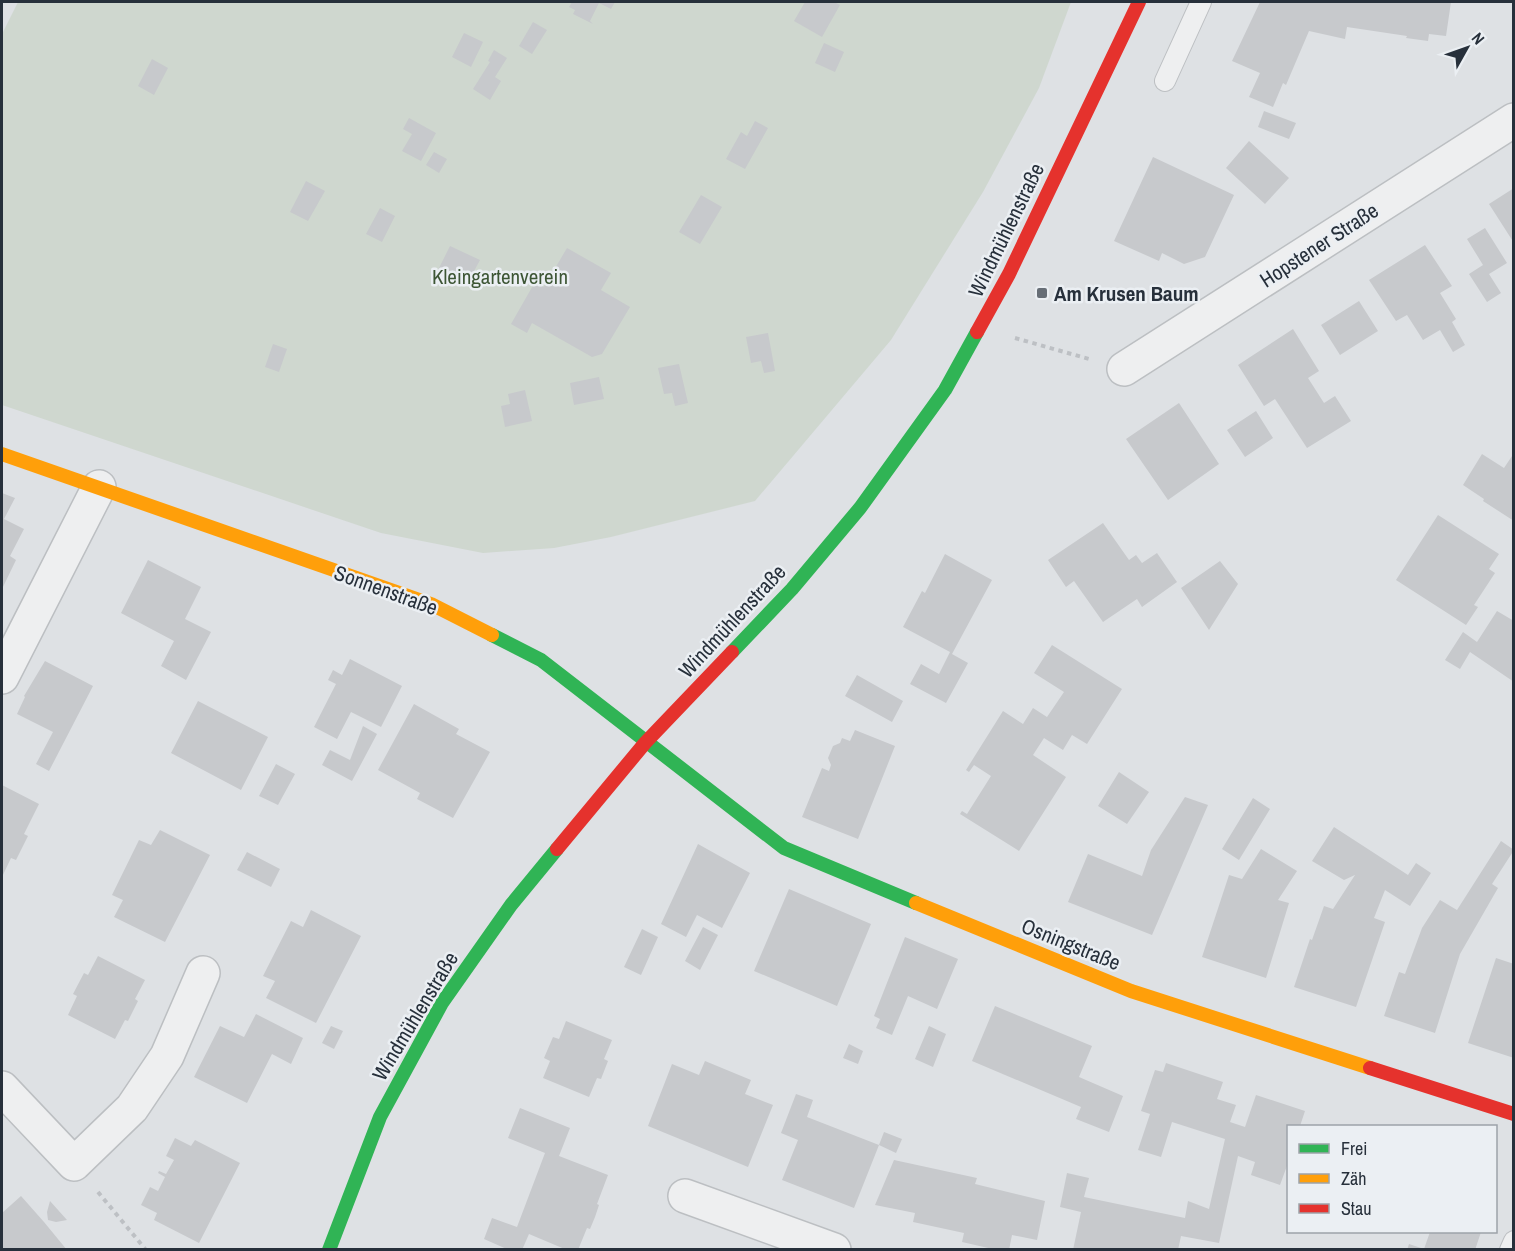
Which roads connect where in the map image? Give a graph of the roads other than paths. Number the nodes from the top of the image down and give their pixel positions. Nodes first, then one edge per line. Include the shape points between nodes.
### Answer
1 (1139, 2) edge
2 (1201, 2) edge
3 (1165, 81) dead end
4 (1514, 120) edge
5 (1124, 369) road end
6 (2, 454) edge
7 (99, 487) junction
8 (2, 677) edge
9 (645, 743) junction
10 (203, 973) dead end
11 (2, 1088) edge
12 (1514, 1114) edge
13 (685, 1196) dead end
14 (1514, 1241) edge
15 (329, 1250) edge
16 (834, 1250) edge
17 (1510, 1250) edge

1 - 9 street, Windmühlenstraße via 1009,274 945,390 860,508 792,590
2 - 3 lane
4 - 5 street, Hopstener Straße
6 - 7 street, Sonnenstraße
7 - 8 street
7 - 9 street, Sonnenstraße via 431,604 541,660
9 - 12 street, Osningstraße via 784,848 1131,991
9 - 15 street, Windmühlenstraße via 511,905 442,1003 380,1117
10 - 11 street via 167,1056 132,1108 74,1164
13 - 16 street
14 - 17 lane

